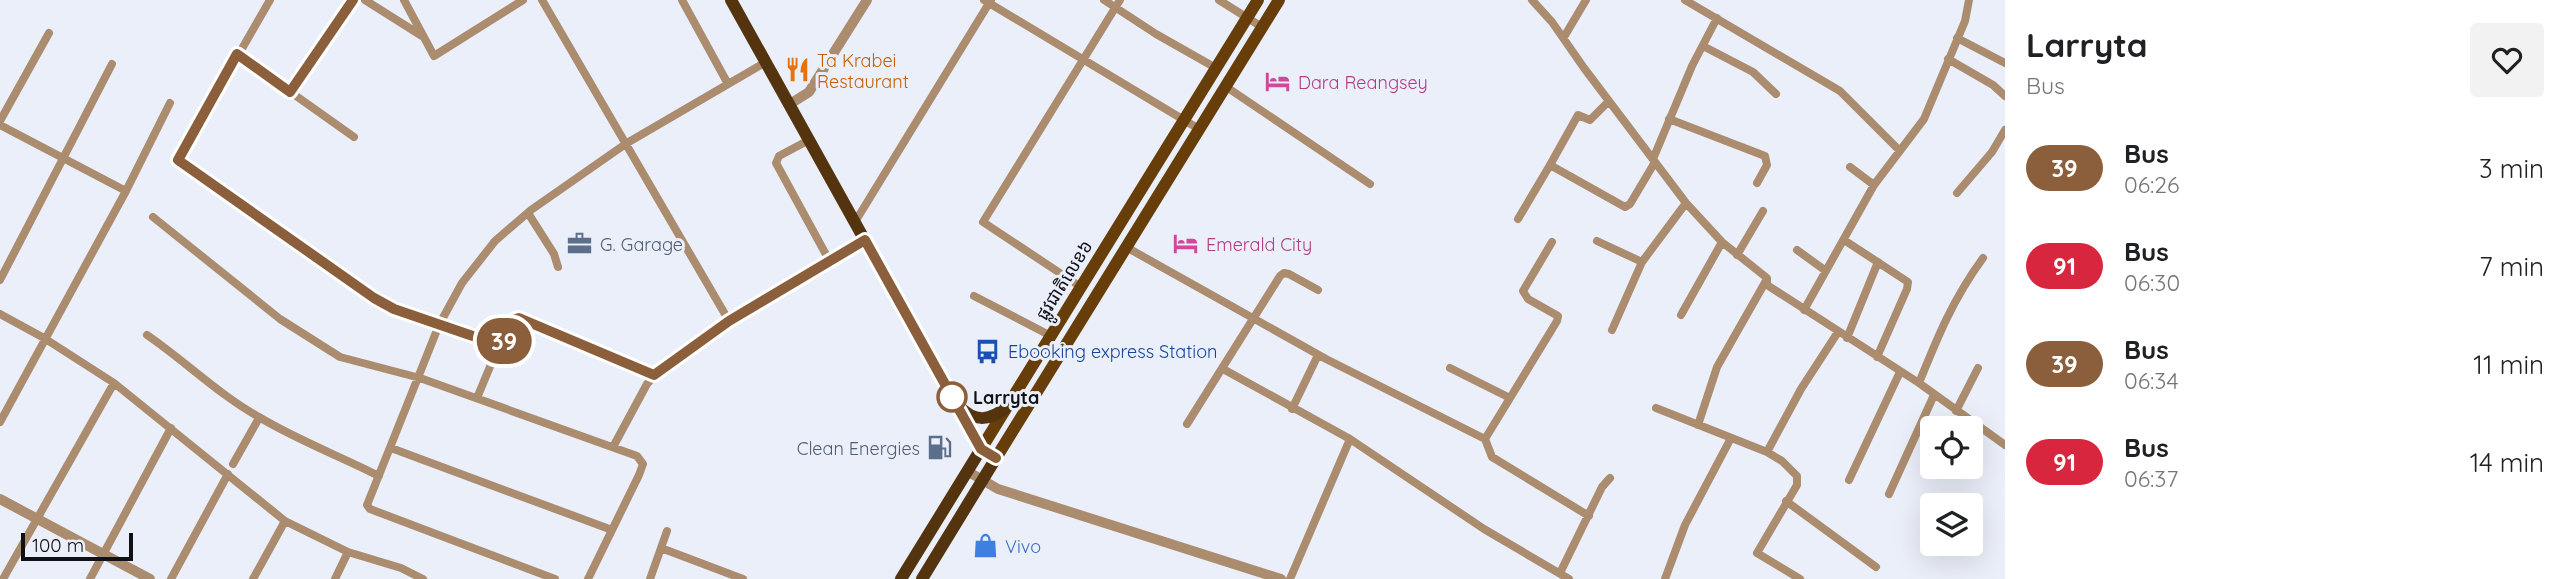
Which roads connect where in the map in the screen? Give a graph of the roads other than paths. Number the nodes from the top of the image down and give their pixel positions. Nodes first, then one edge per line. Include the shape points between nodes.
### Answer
1 (270, 0) edge
2 (353, 0) edge
3 (365, 0) edge
4 (404, 0) edge
5 (523, 0) edge
6 (542, 0) edge
7 (682, 0) edge
8 (732, 0) edge
9 (867, 0) edge
10 (1104, 0) edge
11 (1219, 0) edge
12 (1258, 0) edge
13 (1279, 0) edge
14 (1532, 0) edge
15 (1586, 0) edge
16 (1685, 0) edge
17 (1969, 0) edge
18 (988, 1) edge
19 (1118, 3) edge
20 (1247, 18) junction
21 (1717, 18) junction
22 (1262, 27) junction
23 (49, 33) dead end
24 (424, 37) junction
25 (1564, 37) junction
26 (1957, 38) junction
27 (1703, 46) junction
28 (237, 54) junction
29 (1948, 59) junction
30 (1084, 60) junction
31 (766, 62) junction
32 (112, 64) dead end
33 (2005, 64) edge
34 (1216, 68) junction
35 (728, 85) junction
36 (1226, 86) junction
37 (290, 92) junction
38 (1776, 94) dead end
39 (2005, 96) edge
40 (1609, 101) junction
41 (170, 103) dead end
42 (790, 104) junction
43 (1669, 119) junction
44 (1184, 120) junction
45 (0, 123) edge
46 (1199, 130) junction
47 (2005, 130) edge
48 (354, 137) dead end
49 (809, 140) junction
50 (626, 144) junction
51 (1900, 151) junction
52 (63, 158) junction
53 (1654, 161) junction
54 (1550, 165) junction
55 (1850, 167) dead end
56 (1757, 183) dead end
57 (1370, 184) dead end
58 (1874, 186) junction
59 (126, 191) junction
60 (1957, 193) dead end
61 (1686, 203) junction
62 (1763, 211) dead end
63 (527, 212) junction
64 (153, 217) dead end
65 (1518, 219) dead end
66 (855, 222) junction
67 (865, 240) junction
68 (1844, 240) junction
69 (1597, 241) dead end
70 (1552, 242) dead end
71 (1722, 242) junction
72 (1126, 247) junction
73 (1797, 250) dead end
74 (1737, 255) junction
75 (1983, 257) dead end
76 (829, 260) junction
77 (1642, 262) junction
78 (1878, 262) junction
79 (558, 267) dead end
80 (1826, 271) junction
81 (1767, 278) junction
82 (0, 280) edge
83 (1081, 287) junction
84 (1318, 290) dead end
85 (974, 296) dead end
86 (1804, 310) junction
87 (0, 314) edge
88 (1681, 315) dead end
89 (1255, 319) junction
90 (729, 321) junction
91 (440, 324) junction
92 (1612, 330) dead end
93 (1838, 332) junction
94 (147, 335) dead end
95 (1051, 336) junction
96 (44, 338) junction
97 (1847, 338) junction
98 (499, 345) junction
99 (1318, 355) junction
100 (1877, 356) junction
101 (1450, 368) dead end
102 (1978, 368) dead end
103 (1223, 369) junction
104 (1900, 372) junction
105 (654, 375) junction
106 (420, 378) junction
107 (114, 383) junction
108 (1919, 383) junction
109 (1934, 395) junction
110 (477, 398) junction
111 (1510, 398) junction
112 (953, 399) junction
113 (1007, 407) junction
114 (1292, 408) junction
115 (1656, 408) dead end
116 (1956, 411) junction
117 (259, 418) junction
118 (0, 422) edge
119 (1187, 424) dead end
120 (1698, 425) junction
121 (171, 428) junction
122 (1731, 438) junction
123 (1350, 439) junction
124 (1485, 439) junction
125 (2005, 445) edge
126 (613, 447) junction
127 (391, 448) junction
128 (981, 449) junction
129 (1767, 452) junction
130 (996, 458) junction
131 (233, 464) dead end
132 (967, 471) junction
133 (228, 474) junction
134 (379, 475) junction
135 (1610, 478) dead end
136 (983, 480) junction
137 (1849, 480) dead end
138 (1889, 494) dead end
139 (0, 499) edge
140 (1786, 501) junction
141 (1589, 516) junction
142 (38, 518) junction
143 (285, 521) junction
144 (612, 530) junction
145 (667, 531) dead end
146 (661, 548) junction
147 (348, 552) junction
148 (104, 554) junction
149 (1876, 567) dead end
150 (1560, 573) junction
151 (420, 578) edge
152 (3, 579) edge
153 (90, 579) edge
154 (150, 579) edge
155 (171, 579) edge
156 (253, 579) edge
157 (335, 579) edge
158 (555, 579) edge
159 (588, 579) edge
160 (650, 579) edge
161 (743, 579) edge
162 (901, 579) edge
163 (922, 579) edge
164 (1278, 579) edge
165 (1290, 579) edge
166 (1569, 579) edge
167 (1665, 579) edge
168 (1800, 579) edge

1 - 28 street
2 - 37 street
3 - 24 street
4 - 24 street
5 - 24 street via 434,56
6 - 50 street
7 - 35 street
8 - 31 highway
9 - 42 street via 809,92
10 - 19 street
11 - 20 street
12 - 20 main road, ផ្លូវជាតិលេខ៦
13 - 22 main road, ផ្លូវជាតិលេខ៦
14 - 25 street
15 - 25 street
16 - 21 street
17 - 26 street
18 - 30 street
18 - 66 street
19 - 30 street
19 - 34 street
20 - 22 street
20 - 34 main road, ផ្លូវជាតិលេខ៦
21 - 27 street
21 - 51 street via 1840,91
22 - 36 main road, ផ្លូវជាតិលេខ៦
23 - 45 street
25 - 40 street
26 - 29 street
26 - 33 street
27 - 38 street via 1753,72
27 - 43 street
28 - 37 street
28 - 91 street via 178,160 374,298
29 - 39 street
29 - 51 street via 1924,118
30 - 44 street
30 - 83 street via 983,222
31 - 35 street
31 - 42 highway
32 - 52 street
34 - 44 main road, ផ្លូវជាតិលេខ៦
35 - 50 street
36 - 46 main road, ផ្លូវជាតិលេខ៦
36 - 57 street
37 - 48 street
40 - 53 street
40 - 54 street via 1590,120 1578,115
41 - 59 street
42 - 49 highway
43 - 53 street
43 - 56 street via 1765,156 1767,165
44 - 46 street
44 - 83 main road, ផ្លូវជាតិលេខ៦
45 - 52 street
46 - 72 main road, ផ្លូវជាតិលេខ៦
47 - 60 street
49 - 66 highway
49 - 76 street via 779,156 776,163
50 - 63 street
50 - 90 street
51 - 58 street
52 - 59 street
52 - 82 street
53 - 54 street via 1625,207
53 - 61 street
54 - 65 street
55 - 58 street
58 - 68 street
59 - 96 street
61 - 71 street
61 - 77 street
62 - 74 street
63 - 79 street
63 - 91 street via 470,270
64 - 106 street via 280,319 330,351
66 - 67 highway
67 - 76 street
67 - 112 highway
68 - 78 street
68 - 80 street
69 - 77 street
70 - 111 street via 1523,292 1558,316 1557,321
71 - 74 street
71 - 88 street
72 - 89 street
72 - 130 main road, ផ្លូវជាតិលេខ៦
73 - 80 street
74 - 81 street
75 - 108 street via 1951,308
76 - 90 street
77 - 92 street
78 - 97 street
78 - 100 street via 1908,284
80 - 86 street
81 - 86 street via 1767,285
81 - 120 street via 1717,367
83 - 95 main road, ផ្លូវជាតិលេខ៦
84 - 89 street via 1284,272
85 - 95 street
86 - 93 street
87 - 96 street
89 - 99 street
89 - 103 street
90 - 105 street
91 - 98 street
91 - 106 street
93 - 97 street
93 - 129 street
94 - 117 street
95 - 113 main road, ផ្លូវជាតិលេខ៦
96 - 107 street
96 - 118 street
97 - 100 street
98 - 105 street via 516,318
98 - 110 street
99 - 114 street
99 - 124 street
100 - 104 street
101 - 111 street
102 - 116 street
103 - 114 street
103 - 119 street
104 - 108 street
104 - 137 street
105 - 126 street
106 - 110 street
106 - 127 street
107 - 121 street
107 - 142 street
108 - 109 street
109 - 116 street
109 - 138 street
110 - 126 street
111 - 124 street
112 - 113 highway via 967,414 985,419
112 - 128 highway
113 - 128 main road, ផ្លូវជាតិលេខ៦
114 - 123 street
115 - 120 street
116 - 125 street
117 - 131 street
117 - 134 street
120 - 122 street
121 - 133 street
121 - 148 street
122 - 129 street
122 - 167 street via 1685,525
123 - 150 street
123 - 165 street
124 - 141 street via 1492,457
126 - 144 street via 637,456 643,464
127 - 134 street
127 - 144 street
128 - 130 highway
128 - 132 highway, ផ្លូវជាតិលេខ៦
129 - 140 street via 1797,476 1797,485
130 - 136 highway, ផ្លូវជាតិលេខ៦
132 - 136 street
132 - 162 highway, ផ្លូវជាតិលេខ៦
133 - 143 street
133 - 155 street
134 - 158 street via 370,509
135 - 141 street
136 - 163 highway, ផ្លូវជាតិលេខ៦
136 - 164 street via 998,489
139 - 142 street
140 - 149 street
140 - 168 street via 1757,553
141 - 150 street
142 - 148 street
142 - 152 street
143 - 147 street
143 - 156 street
144 - 159 street
145 - 146 street
146 - 160 street
146 - 161 street
147 - 151 street
147 - 157 street
148 - 153 street
148 - 154 street
150 - 166 street

